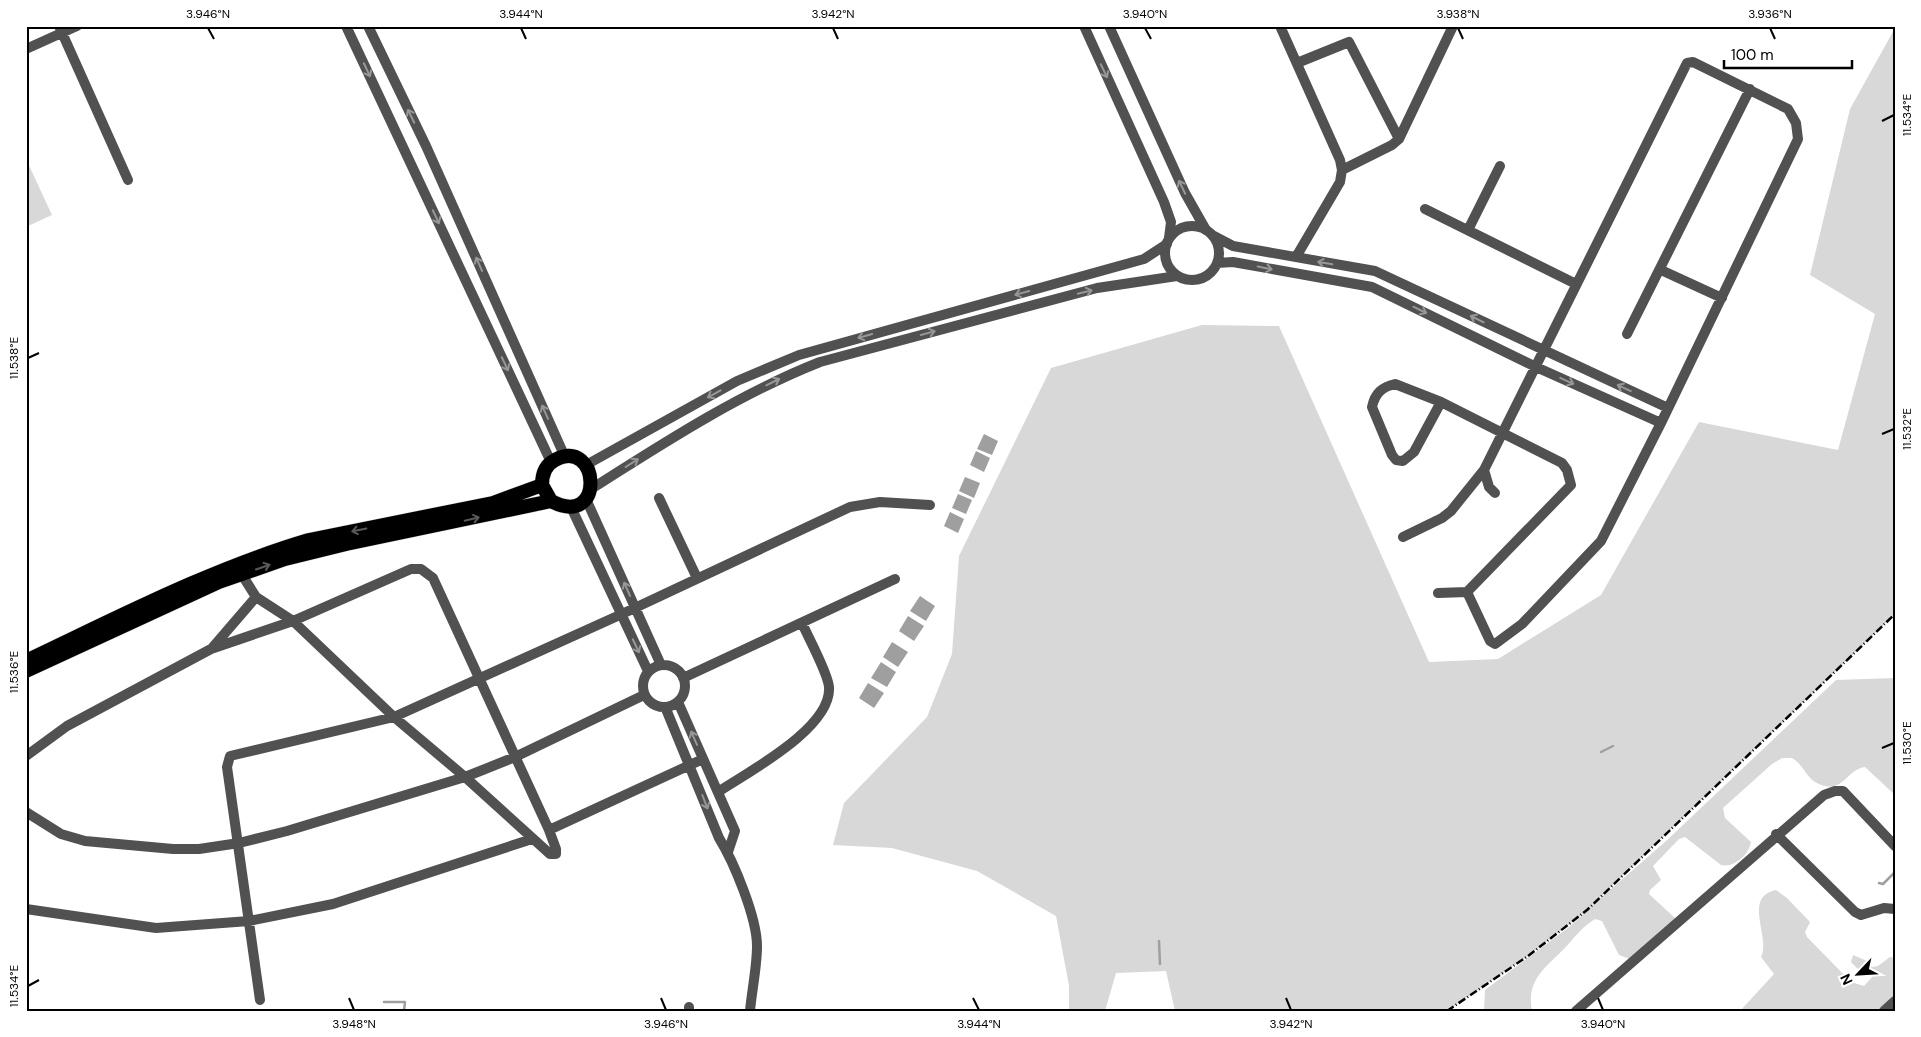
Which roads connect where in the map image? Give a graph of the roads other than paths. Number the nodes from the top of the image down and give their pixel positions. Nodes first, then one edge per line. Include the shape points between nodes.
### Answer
1 (77, 26) edge
2 (346, 26) edge
3 (368, 26) edge
4 (1084, 26) edge
5 (1109, 26) edge
6 (1280, 26) edge
7 (1453, 26) edge
8 (60, 30) edge
9 (26, 49) edge
10 (1297, 63) junction
11 (1750, 89) junction
12 (1399, 139) junction
13 (1500, 166) dead end
14 (1342, 170) junction
15 (128, 180) dead end
16 (1426, 209) dead end
17 (1468, 230) junction
18 (1209, 233) junction
19 (1168, 241) junction
20 (1296, 257) junction
21 (1217, 263) junction
22 (1661, 270) junction
23 (1375, 272) junction
24 (1177, 276) junction
25 (1576, 284) junction
26 (1372, 287) junction
27 (1722, 298) junction
28 (1628, 334) dead end
29 (1543, 351) junction
30 (1536, 367) junction
31 (1441, 402) junction
32 (1668, 408) junction
33 (1661, 423) junction
34 (1502, 432) junction
35 (565, 456) junction
36 (551, 462) junction
37 (586, 465) junction
38 (1484, 470) junction
39 (542, 485) junction
40 (1495, 493) dead end
41 (588, 494) junction
42 (659, 498) dead end
43 (551, 501) junction
44 (930, 505) dead end
45 (571, 507) junction
46 (1403, 537) dead end
47 (239, 569) junction
48 (697, 578) junction
49 (895, 579) dead end
50 (1467, 592) junction
51 (1438, 594) dead end
52 (256, 597) junction
53 (636, 608) junction
54 (622, 614) junction
55 (293, 621) junction
56 (802, 623) junction
57 (211, 649) junction
58 (26, 661) edge
59 (661, 665) junction
60 (648, 671) junction
61 (26, 672) edge
62 (478, 678) junction
63 (683, 678) junction
64 (644, 695) junction
65 (678, 702) junction
66 (666, 708) junction
67 (394, 717) junction
68 (26, 756) edge
69 (515, 757) junction
70 (703, 759) junction
71 (691, 766) junction
72 (465, 777) junction
73 (718, 792) junction
74 (26, 812) edge
75 (548, 830) junction
76 (1776, 834) junction
77 (532, 839) junction
78 (239, 843) junction
79 (1895, 846) edge
80 (728, 852) junction
81 (26, 909) edge
82 (1895, 909) edge
83 (249, 921) junction
84 (260, 1000) dead end
85 (1895, 1000) edge
86 (750, 1011) edge
87 (1576, 1011) edge
88 (1884, 1011) edge

1 - 8 street
2 -> 36 street
35 -> 3 street via 426,146
4 -> 19 street via 1164,202 1171,222
18 -> 5 street via 1185,193
6 - 10 street
7 - 12 street
8 - 9 street
8 - 15 street
10 - 12 street via 1349,42
10 - 14 street
11 - 22 street
11 - 25 street via 1693,62 1687,63
11 - 27 street via 1788,110 1796,123 1798,139
12 - 14 street
13 - 17 street
14 - 20 street via 1340,182
16 - 17 street
17 - 25 street
18 - 19 street via 1190,226 1182,228
18 - 20 street via 1233,246
18 - 21 street via 1218,248
19 - 24 street via 1166,262
19 -> 37 street via 1144,259 798,355 737,381
23 -> 20 street
21 - 24 street via 1200,279
21 -> 26 street via 1233,262
22 - 27 street
22 - 28 street
23 - 26 street
29 -> 23 street
41 -> 24 street via 737,400 820,362 1098,288
25 - 29 street
26 -> 30 street
27 - 32 street
29 - 30 street
32 -> 29 street
30 -> 33 street
30 - 34 street
31 - 31 street via 1395,384 1380,390 1374,399 1374,414 1396,460 1403,461 1414,452
31 - 34 street
32 - 33 street
33 - 50 street via 1601,541 1517,630 1498,643 1492,643
34 - 38 street
34 - 50 street via 1562,463 1571,485
35 - 36 highway
35 - 37 highway
36 - 39 highway via 545,469
37 - 41 highway via 590,472
38 - 40 street
38 - 46 street via 1451,511
39 - 43 highway
39 -> 47 highway via 493,503 309,540
41 - 45 highway
53 -> 41 street
42 - 48 street
43 - 45 highway
47 -> 43 highway
44 - 48 street via 880,502 850,507
45 - 54 street
47 - 52 street
47 - 58 highway via 170,592
47 - 61 highway
48 - 53 street
49 - 56 street
50 - 51 street
52 - 55 street
52 - 57 street
53 - 54 street
53 - 59 street
54 -> 60 street
54 - 62 street
55 - 57 street
55 - 62 street via 412,569 421,569 433,578
55 - 67 street
56 - 63 street
56 - 73 street via 829,685 828,700 808,729 794,742
57 - 68 street via 67,726
59 - 60 street
59 - 63 street via 674,668
60 - 64 street via 642,682
62 - 67 street
62 - 69 street
63 - 65 street via 685,691
64 - 66 street via 653,705
64 - 69 street
65 - 66 street
70 -> 65 street
66 - 71 street
67 - 72 street
67 - 78 street via 230,756 227,767
69 - 72 street
69 - 75 street
70 - 71 street
70 - 73 street
71 - 75 street
71 -> 80 street via 719,838
72 - 77 street
72 - 78 street
73 - 80 street via 735,830
74 - 78 street via 61,834 84,841 173,849
75 - 77 street via 556,854 550,854
76 - 79 street via 1824,795 1843,791
76 - 82 street via 1855,912 1861,915 1884,908
76 - 87 street via 1680,923
77 - 83 street via 333,904
78 - 83 street
80 - 86 street via 756,928
81 - 83 street via 156,928
83 - 84 street
85 - 88 street

